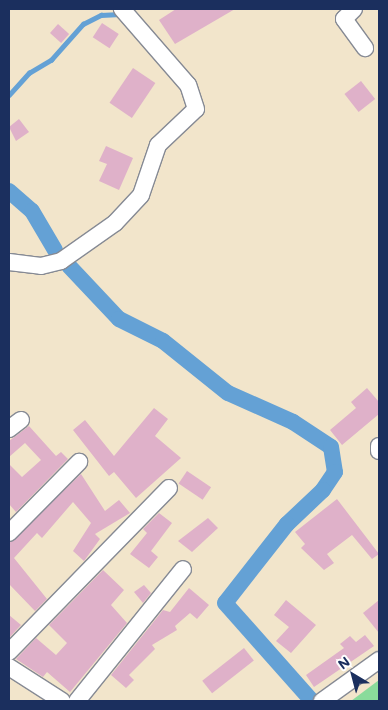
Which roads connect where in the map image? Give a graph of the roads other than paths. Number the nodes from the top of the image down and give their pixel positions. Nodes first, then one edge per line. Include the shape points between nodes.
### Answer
1 (122, 9) edge
2 (354, 9) edge
3 (365, 48) dead end
4 (9, 262) edge
5 (379, 446) edge
6 (379, 452) edge
7 (79, 462) dead end
8 (169, 488) dead end
9 (9, 533) edge
10 (184, 569) dead end
11 (9, 652) edge
12 (379, 660) edge
13 (9, 667) edge
14 (62, 701) edge
15 (77, 701) edge
16 (322, 701) edge

1 - 4 street via 188,85 196,110 158,144 141,195 109,228 61,261 41,266
2 - 3 street via 344,19
5 - 6 street
7 - 9 street
8 - 11 street
10 - 15 street
12 - 16 street
13 - 14 street

